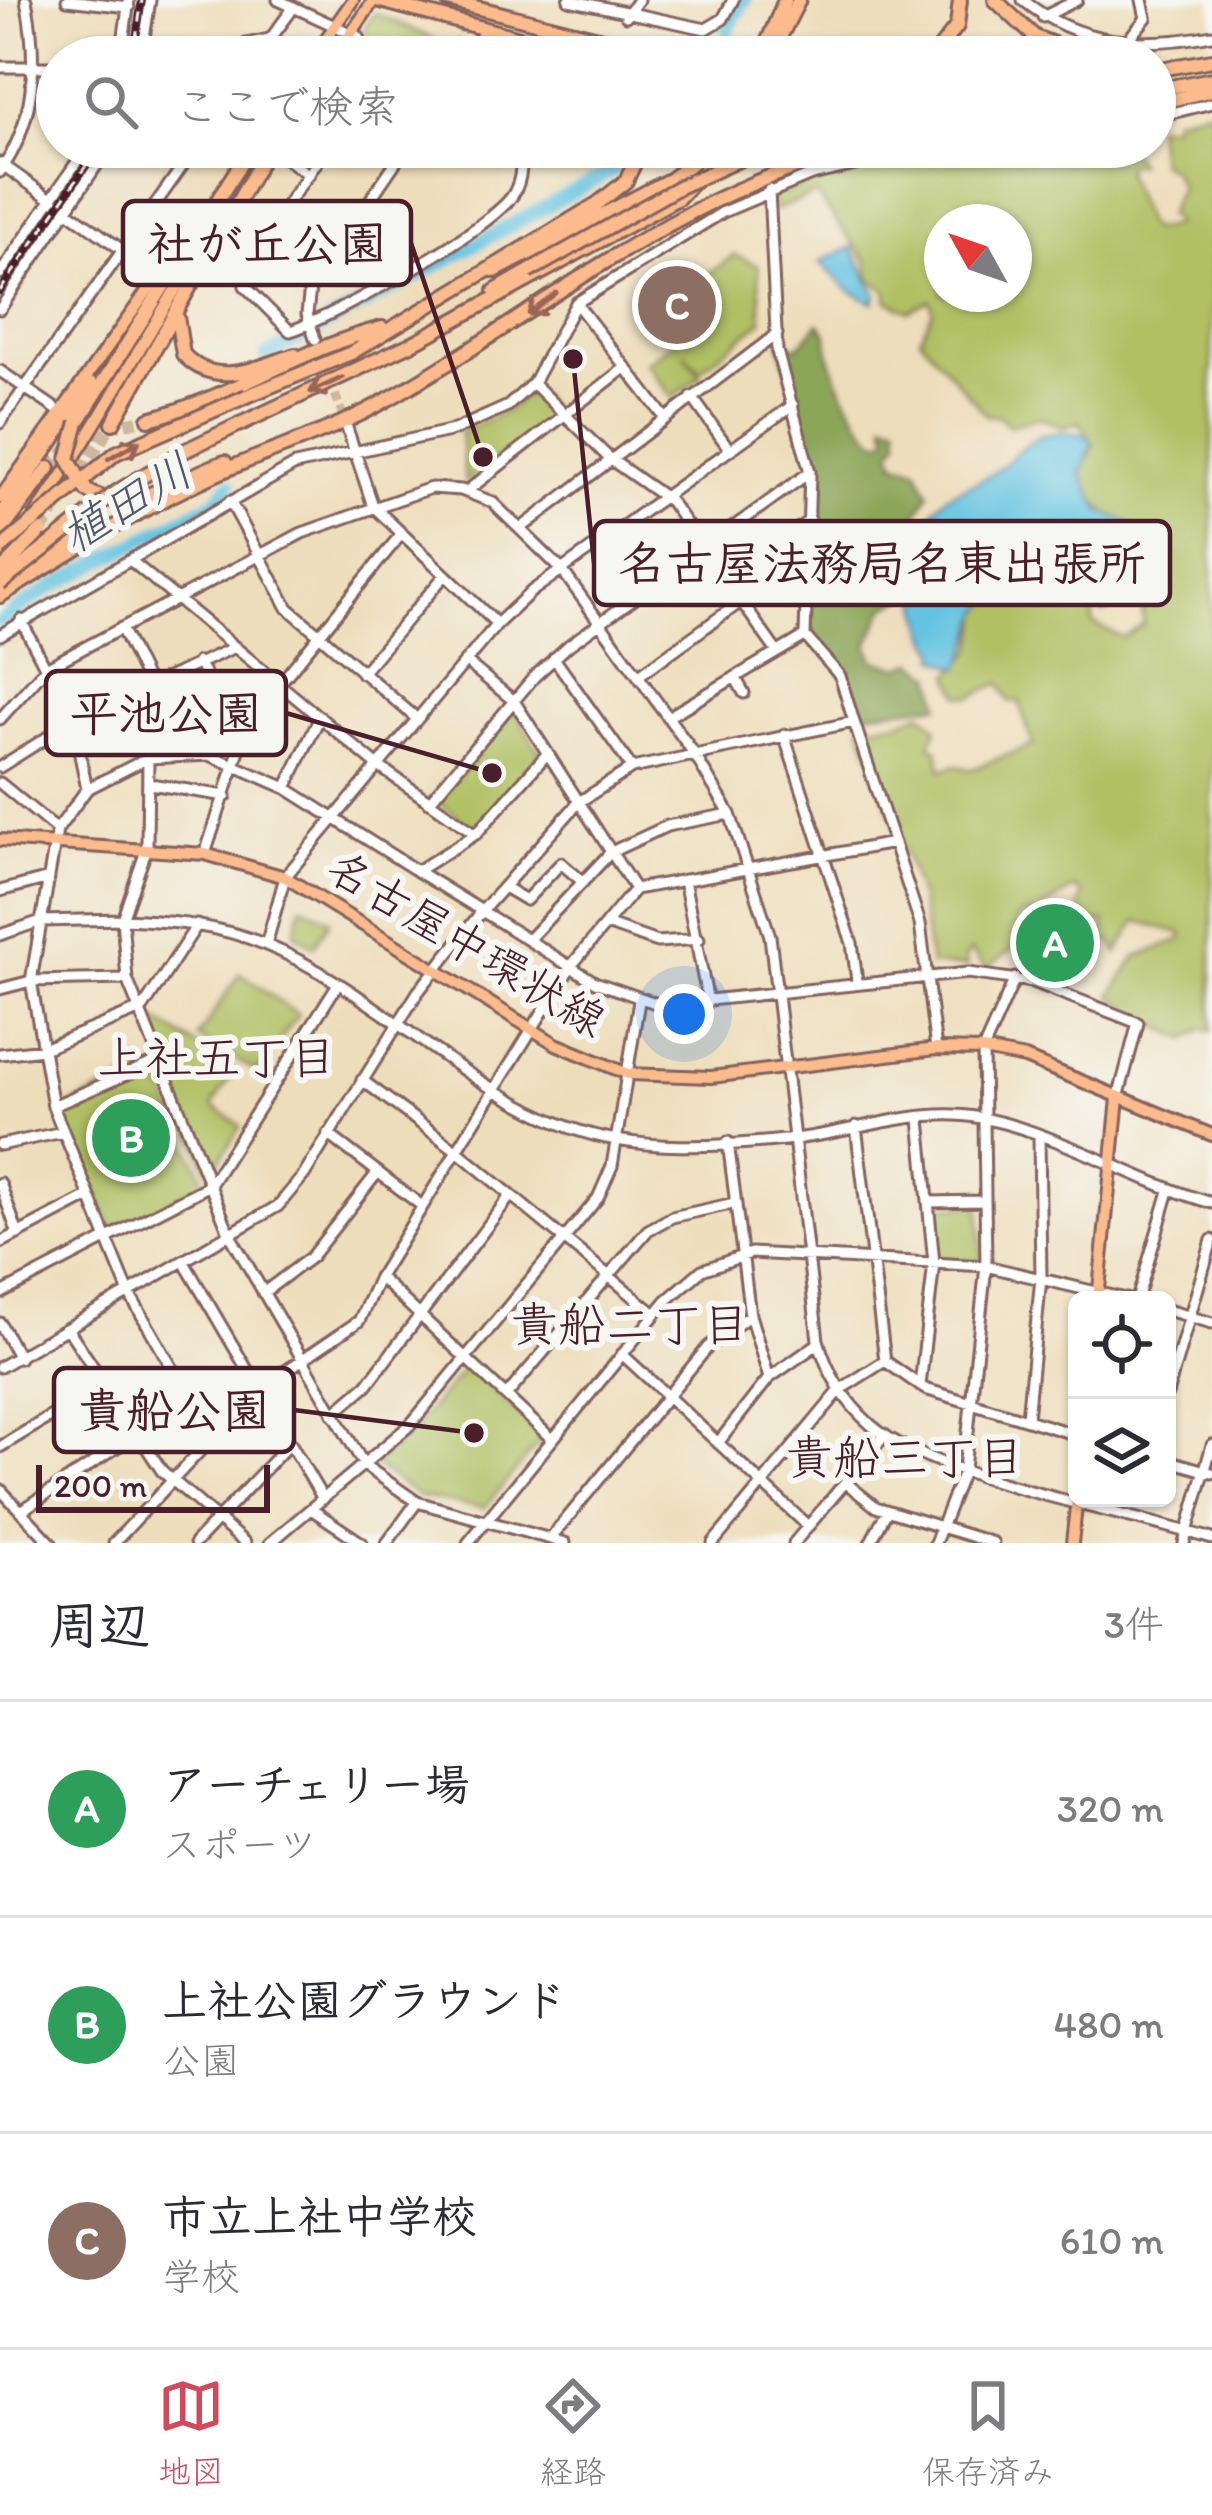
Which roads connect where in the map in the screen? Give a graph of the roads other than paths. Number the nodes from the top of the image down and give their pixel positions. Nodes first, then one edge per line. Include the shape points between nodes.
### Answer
1 (26, 0) edge
2 (67, 0) edge
3 (150, 0) edge
4 (278, 0) edge
5 (353, 0) edge
6 (447, 0) edge
7 (569, 0) edge
8 (638, 0) edge
9 (733, 0) edge
10 (785, 0) edge
11 (799, 0) edge
12 (960, 0) edge
13 (995, 0) edge
14 (1023, 0) edge
15 (1077, 0) edge
16 (1142, 0) edge
17 (379, 1) edge
18 (129, 3) edge
19 (294, 7) junction
20 (408, 9) junction
21 (626, 16) junction
22 (1043, 16) junction
23 (336, 25) junction
24 (352, 33) junction
25 (1212, 34) edge
26 (124, 36) edge
27 (144, 36) edge
28 (271, 36) edge
29 (328, 36) edge
30 (350, 36) edge
31 (357, 36) edge
32 (484, 36) edge
33 (511, 36) edge
34 (585, 36) edge
35 (770, 36) edge
36 (781, 36) edge
37 (949, 36) edge
38 (1034, 36) edge
39 (1086, 36) edge
40 (1130, 36) edge
41 (1176, 37) edge
42 (1210, 61) edge
43 (1176, 64) edge
44 (33, 66) junction
45 (36, 66) edge
46 (0, 67) edge
47 (1212, 79) edge
48 (1176, 85) edge
49 (1212, 91) edge
50 (1176, 99) edge
51 (1212, 103) edge
52 (1176, 112) edge
53 (1, 167) edge
54 (74, 168) edge
55 (96, 168) edge
56 (182, 168) edge
57 (235, 168) edge
58 (237, 168) edge
59 (257, 168) joint
60 (299, 168) edge
61 (313, 168) edge
62 (389, 168) edge
63 (521, 168) edge
64 (635, 168) edge
65 (682, 168) edge
66 (708, 168) edge
67 (713, 168) edge
68 (724, 168) edge
69 (802, 168) edge
70 (840, 168) edge
71 (308, 175) junction
72 (769, 190) junction
73 (52, 202) junction
74 (68, 212) junction
75 (124, 251) junction
76 (586, 271) junction
77 (0, 274) edge
78 (159, 276) junction
79 (470, 283) junction
80 (185, 293) junction
81 (576, 303) junction
82 (0, 309) edge
83 (310, 325) junction
84 (389, 326) junction
85 (777, 334) junction
86 (315, 339) tunnel mouth
87 (338, 342) junction
88 (413, 344) junction
89 (626, 367) junction
90 (0, 371) edge
91 (533, 383) junction
92 (25, 388) junction
93 (692, 398) junction
94 (793, 405) junction
95 (563, 414) junction
96 (70, 417) junction
97 (665, 418) junction
98 (149, 419) tunnel mouth
99 (113, 422) tunnel mouth
100 (0, 423) edge
101 (347, 428) tunnel mouth
102 (284, 445) junction
103 (730, 450) junction
104 (356, 454) junction
105 (610, 459) junction
106 (49, 468) tunnel mouth
107 (810, 472) junction
108 (467, 491) junction
109 (664, 496) junction
110 (0, 498) edge
111 (230, 501) junction
112 (156, 506) junction
113 (373, 506) junction
114 (0, 516) edge
115 (810, 520) junction
116 (520, 529) junction
117 (41, 531) tunnel mouth
118 (0, 533) edge
119 (401, 533) junction
120 (703, 547) junction
121 (0, 548) edge
122 (258, 557) junction
123 (130, 560) junction
124 (810, 567) junction
125 (0, 568) edge
126 (562, 570) junction
127 (445, 575) junction
128 (0, 584) edge
129 (0, 596) edge
130 (177, 599) junction
131 (742, 601) junction
132 (21, 620) junction
133 (599, 622) junction
134 (497, 624) junction
135 (121, 628) junction
136 (316, 634) junction
137 (0, 635) edge
138 (805, 636) junction
139 (236, 647) junction
140 (777, 652) junction
141 (554, 658) junction
142 (466, 661) junction
143 (198, 662) junction
144 (46, 668) junction
145 (362, 673) junction
146 (638, 676) junction
147 (735, 677) junction
148 (278, 682) junction
149 (148, 683) junction
150 (744, 693) dead end
151 (514, 701) junction
152 (320, 717) junction
153 (668, 717) junction
154 (416, 718) junction
155 (0, 719) edge
156 (73, 721) junction
157 (854, 722) junction
158 (248, 723) junction
159 (784, 735) junction
160 (693, 752) junction
161 (184, 754) junction
162 (547, 754) junction
163 (148, 758) junction
164 (377, 765) junction
165 (0, 767) edge
166 (233, 767) junction
167 (632, 768) junction
168 (0, 783) edge
169 (150, 784) junction
170 (286, 788) junction
171 (87, 789) junction
172 (226, 796) junction
173 (429, 802) junction
174 (579, 802) junction
175 (730, 814) junction
176 (335, 817) junction
177 (476, 835) junction
178 (56, 837) junction
179 (0, 840) edge
180 (894, 843) junction
181 (147, 848) junction
182 (611, 852) junction
183 (205, 854) junction
184 (824, 856) junction
185 (748, 869) junction
186 (417, 871) junction
187 (285, 877) junction
188 (49, 878) junction
189 (684, 880) junction
190 (583, 882) junction
191 (504, 886) junction
192 (635, 889) junction
193 (0, 891) edge
194 (482, 911) junction
195 (122, 919) junction
196 (40, 921) junction
197 (606, 924) junction
198 (197, 925) junction
199 (0, 935) edge
200 (699, 939) junction
201 (528, 940) junction
202 (266, 945) junction
203 (571, 966) junction
204 (434, 969) junction
205 (927, 975) junction
206 (1015, 978) junction
207 (127, 979) junction
208 (31, 981) junction
209 (857, 981) junction
210 (336, 987) junction
211 (0, 989) edge
212 (776, 991) junction
213 (640, 1001) junction
214 (708, 1002) junction
215 (138, 1010) junction
216 (395, 1025) junction
217 (530, 1028) junction
218 (43, 1049) junction
219 (936, 1049) junction
220 (983, 1050) junction
221 (0, 1054) edge
222 (160, 1060) junction
223 (786, 1066) junction
224 (628, 1074) junction
225 (362, 1079) junction
226 (494, 1087) junction
227 (1118, 1098) junction
228 (53, 1106) junction
229 (982, 1118) junction
230 (920, 1119) junction
231 (856, 1126) junction
232 (63, 1132) junction
233 (328, 1134) junction
234 (1212, 1135) edge
235 (1040, 1136) junction
236 (616, 1139) junction
237 (794, 1139) junction
238 (728, 1142) junction
239 (0, 1145) edge
240 (456, 1150) junction
241 (1110, 1168) junction
242 (378, 1172) junction
243 (0, 1184) edge
244 (210, 1185) junction
245 (1168, 1191) junction
246 (512, 1196) junction
247 (88, 1197) junction
248 (984, 1201) junction
249 (1, 1202) edge
250 (928, 1202) junction
251 (735, 1203) junction
252 (1212, 1203) edge
253 (422, 1206) junction
254 (18, 1234) junction
255 (230, 1235) junction
256 (564, 1239) junction
257 (1212, 1240) edge
258 (108, 1241) junction
259 (0, 1244) edge
260 (808, 1253) junction
261 (742, 1254) junction
262 (874, 1260) junction
263 (184, 1262) junction
264 (934, 1263) junction
265 (986, 1266) junction
266 (607, 1275) junction
267 (379, 1277) junction
268 (1041, 1278) junction
269 (1082, 1291) edge
270 (1098, 1291) edge
271 (1136, 1291) edge
272 (129, 1293) junction
273 (263, 1293) junction
274 (0, 1294) edge
275 (1176, 1313) edge
276 (655, 1315) junction
277 (750, 1315) junction
278 (421, 1316) junction
279 (1191, 1317) junction
280 (0, 1323) edge
281 (1212, 1323) edge
282 (68, 1329) junction
283 (819, 1342) junction
284 (622, 1354) junction
285 (19, 1358) junction
286 (466, 1358) junction
287 (302, 1361) junction
288 (885, 1361) junction
289 (1176, 1365) edge
290 (0, 1367) edge
291 (769, 1378) junction
292 (104, 1384) junction
293 (920, 1386) junction
294 (841, 1389) junction
295 (256, 1390) junction
296 (506, 1396) junction
297 (668, 1396) junction
298 (971, 1402) junction
299 (333, 1414) junction
300 (1027, 1418) junction
301 (160, 1419) dead end
302 (1068, 1432) edge
303 (135, 1434) junction
304 (211, 1435) junction
305 (885, 1435) junction
306 (552, 1439) junction
307 (718, 1443) junction
308 (289, 1444) junction
309 (1212, 1445) edge
310 (0, 1447) edge
311 (1176, 1463) edge
312 (364, 1465) junction
313 (964, 1468) junction
314 (1208, 1472) edge
315 (169, 1478) junction
316 (845, 1482) junction
317 (762, 1485) junction
318 (0, 1489) edge
319 (1068, 1497) edge
320 (323, 1498) junction
321 (417, 1502) junction
322 (1076, 1507) edge
323 (1100, 1507) edge
324 (311, 1509) junction
325 (21, 1511) junction
326 (887, 1511) junction
327 (216, 1519) junction
328 (484, 1521) junction
329 (808, 1526) junction
330 (941, 1526) junction
331 (1186, 1537) edge
332 (550, 1539) junction
333 (1212, 1539) edge
334 (46, 1542) edge
335 (114, 1543) edge
336 (195, 1543) edge
337 (245, 1543) edge
338 (270, 1543) edge
339 (362, 1543) edge
340 (386, 1543) edge
341 (468, 1543) edge
342 (566, 1543) edge
343 (713, 1543) edge
344 (794, 1543) edge
345 (870, 1543) edge
346 (934, 1543) edge
347 (993, 1543) edge
348 (1072, 1543) edge

1 - 44 street
2 - 18 street
3 - 27 street
4 - 19 street
5 - 23 main road
6 - 34 highway
7 - 21 street
8 - 21 street
9 - 21 street via 706,29
10 - 35 highway
11 - 36 highway
12 - 37 highway
13 - 38 highway
14 - 22 street
15 - 22 street
16 - 40 street via 1146,18
17 - 20 highway
17 - 24 main road
18 - 26 street
19 - 23 street
19 - 28 street
20 - 32 highway
20 - 33 highway
22 - 39 street
23 - 24 street
23 - 29 main road
24 - 30 main road
24 - 31 street
25 - 41 street
42 - 43 highway
44 - 45 street
44 - 46 street
44 - 53 street via 26,129
47 - 48 highway
49 - 50 highway
51 - 52 street
53 - 73 street
54 - 73 street
55 - 74 street
56 - 75 street
57 - 78 main road
58 - 96 highway
59 - 80 highway
59 - 125 main road
60 - 71 street
61 - 71 street
62 - 83 street via 315,278
63 - 83 street via 513,197 425,261
64 - 79 highway via 619,189
65 - 79 highway via 550,247
66 - 88 highway via 678,198
67 - 76 highway via 689,200
68 - 88 highway, bridge
69 - 76 highway via 746,185
70 - 72 street
71 - 83 street via 255,249 245,286 290,331
72 - 81 street via 680,235
72 - 85 street
73 - 74 street
73 - 77 street
74 - 75 street
74 - 82 street
75 - 78 street
75 - 92 street
76 -> 102 highway via 508,329 379,405
78 - 96 main road
79 - 84 highway
80 - 87 highway via 177,341 187,359 211,373 243,372
80 - 99 highway
81 - 89 street
81 - 91 street
83 - 86 street
84 - 87 highway
121 -> 84 highway, bridge via 116,453 351,353
85 - 93 street
85 - 94 street
87 - 98 highway
88 -> 128 highway, bridge via 186,449 86,514
89 - 95 street
89 - 97 street
90 - 92 street
91 - 95 street
91 - 104 street via 467,426
92 - 96 street
92 - 100 street
93 - 97 street
93 - 103 street
94 - 103 street
94 - 107 street
95 - 105 street
95 - 108 street
96 - 102 highway, bridge via 68,459 86,490 109,501
96 - 110 main road
96 - 114 highway
97 - 105 street
101 - 104 street
102 - 112 highway
103 - 109 street
104 - 111 street via 295,465
104 - 113 street
105 - 109 street
105 - 116 street
106 - 118 highway
107 - 115 street
107 - 120 street
108 - 113 street via 431,488
108 - 116 street
109 - 120 street
109 - 126 street
111 - 122 street
111 - 123 street
112 - 125 highway via 25,568
112 - 129 highway
113 - 119 street
113 - 122 street
115 - 124 street
115 - 124 street via 776,545 790,563
116 - 126 street
117 - 125 highway, bridge
119 - 127 street
119 - 136 street
120 - 131 street
120 - 133 street
122 - 130 street
122 - 136 street via 288,608
123 - 130 street
123 - 132 street
124 - 138 street
126 - 133 street
126 - 134 street
127 - 134 street
127 - 145 street
130 - 135 street
130 - 139 street
131 - 140 street
131 - 146 street
132 - 137 street
132 - 144 street
133 - 141 street
133 - 146 street
134 - 142 street
135 - 144 street
135 - 149 street
136 - 145 street
136 - 148 street
138 - 140 street
138 - 157 street via 839,676
139 - 143 street
139 - 148 street
140 - 147 street
141 - 151 street
141 - 167 street
142 - 151 street
142 - 154 street
143 - 149 street
143 - 158 street via 224,708
144 - 155 street
144 - 156 street
145 - 154 street
146 - 153 street
147 - 150 street
147 - 153 street
148 - 152 street
148 - 158 street
149 - 156 street
149 - 161 street
151 - 162 street
151 - 173 street
152 - 164 street
152 - 170 street
153 - 160 street
154 - 164 street
156 - 165 street
156 - 171 street
157 - 159 street
157 - 180 street
158 - 166 street
159 - 160 street
159 - 184 street
160 - 167 street
160 - 175 street
161 - 163 street
161 - 166 street
162 - 174 street
162 - 177 street
163 - 169 street
163 - 171 street
164 - 173 street
164 - 176 street
166 - 170 street
166 - 172 street
167 - 174 street
168 - 178 street
169 - 172 street
169 - 181 street
170 - 176 street
171 - 178 street
172 - 183 street
173 - 177 street
174 - 182 street
174 - 191 street
175 - 182 street via 667,826
175 - 185 street
176 - 186 street
176 - 187 street
177 - 186 street
178 - 179 main road, 名古屋中環状線
178 - 181 main road, 名古屋中環状線
178 - 188 street
180 - 184 street
180 - 205 street
181 - 183 main road, 名古屋中環状線
181 - 195 street
182 - 190 street
182 - 192 street
183 - 187 main road, 名古屋中環状線
184 - 185 street
184 - 209 street
185 - 189 street
185 - 212 street via 770,935
186 - 194 street
187 - 202 street
187 - 204 main road, 名古屋中環状線
188 - 193 street
188 - 196 street
189 - 192 street
189 - 200 street
190 - 191 street via 561,863 526,900
190 - 201 street
191 - 194 street
192 - 197 street
194 - 201 street
194 - 204 street
195 - 196 street
195 - 198 street
195 - 207 street
196 - 199 street
196 - 208 street
197 - 200 street via 657,942
197 - 203 street
198 - 202 street
198 - 215 street
200 - 214 street
201 - 203 street
202 - 210 street
203 - 213 street
203 - 217 street
204 - 216 street
204 - 217 main road, 名古屋中環状線
205 - 206 street
205 - 209 street
205 - 219 street
206 - 220 street
206 - 227 street via 1138,1023
207 - 208 street
207 - 215 street
208 - 211 street
208 - 218 street
209 - 212 street
210 - 216 street
210 - 244 street
212 - 214 street
212 - 223 street
213 - 214 street
213 - 224 street
215 - 218 street
215 - 222 street
216 - 225 street
216 - 226 street
217 - 224 main road, 名古屋中環状線
217 - 226 street
218 - 221 street
218 - 228 street
219 - 220 main road, 名古屋中環状線
219 - 223 main road, 名古屋中環状線
220 - 227 main road, 名古屋中環状線 via 1025,1058
220 - 229 street
222 - 228 street
222 - 244 street
223 - 224 main road, 名古屋中環状線 via 711,1077
223 - 237 street
224 - 236 street
225 - 233 street
225 - 240 street
226 - 236 street via 556,1122
226 - 240 street
227 - 234 main road, 名古屋中環状線
227 - 241 main road
228 - 232 street
229 - 230 street
229 - 235 street
229 - 248 street
230 - 231 street
230 - 250 street
231 - 237 street
231 - 262 street
232 - 239 street
232 - 247 street
233 - 242 street
233 - 255 street via 286,1198
235 - 241 street
235 - 268 street
236 - 238 street
236 - 256 street via 608,1180
237 - 238 street
237 - 260 street
238 - 251 street
240 - 246 street
240 - 253 street
241 - 245 street
241 - 270 main road
242 - 253 street
242 - 273 street via 311,1257
243 - 249 street
244 - 255 street
244 - 258 street
245 - 252 street
245 - 271 street
246 - 256 street
246 - 278 street
247 - 254 street
247 - 258 street
248 - 250 street
248 - 265 street
249 - 254 street
250 - 264 street
251 - 261 street
251 - 266 street via 648,1230
253 - 267 street
254 - 259 street
255 - 263 street
255 - 273 street
256 - 266 street
256 - 286 street
257 - 279 street
258 - 272 street
258 - 274 street
260 - 261 street
260 - 262 street
260 - 283 street
261 - 276 street via 702,1270
261 - 277 street
262 - 264 street
262 - 288 street
263 - 272 street
263 - 295 street
264 - 265 street
264 - 293 street
265 - 268 street
265 - 298 street
266 - 276 street
266 - 296 street
267 - 278 street
267 - 287 street via 359,1321
268 - 269 street
268 - 300 street
272 - 282 street
272 - 304 street
273 - 287 street
275 - 279 street
276 - 284 street
277 - 291 street
277 - 297 street via 708,1347
278 - 286 street
278 - 299 street
279 - 281 street
279 - 289 street
280 - 285 street
282 - 285 street
282 - 292 street
283 - 291 street
283 - 294 street
284 - 297 street
284 - 306 street
285 - 290 street
286 - 296 street
286 - 312 street
287 - 295 street
287 - 299 street
288 - 293 street
288 - 294 street
291 - 307 street
292 - 303 street
292 - 310 street
293 - 298 street
294 - 305 street
294 - 317 street
295 - 304 street
295 - 308 street
296 - 306 street
297 - 307 street
297 - 332 street
298 - 300 street
298 - 313 street
299 - 312 street
300 - 302 street
301 - 303 street
303 - 315 street
303 - 325 street
304 - 315 street
305 - 313 street
305 - 316 street
306 - 328 street
307 - 317 street
308 - 320 street
308 - 327 street
309 - 314 street
311 - 314 street
312 - 320 street
312 - 321 street
313 - 319 street
313 - 330 street
314 - 331 street
315 - 327 street
315 - 335 street
316 - 326 street
316 - 329 street
317 - 329 street
317 - 343 street
318 - 325 street
320 - 324 street
321 - 328 street
321 - 340 street
322 - 348 main road
323 - 331 street
324 - 338 street
324 - 339 street
325 - 334 street
326 - 330 street
326 - 345 street
327 - 336 street
327 - 337 street
328 - 332 street
328 - 341 street
329 - 344 street
330 - 346 street
330 - 347 street
331 - 333 street
332 - 342 street

